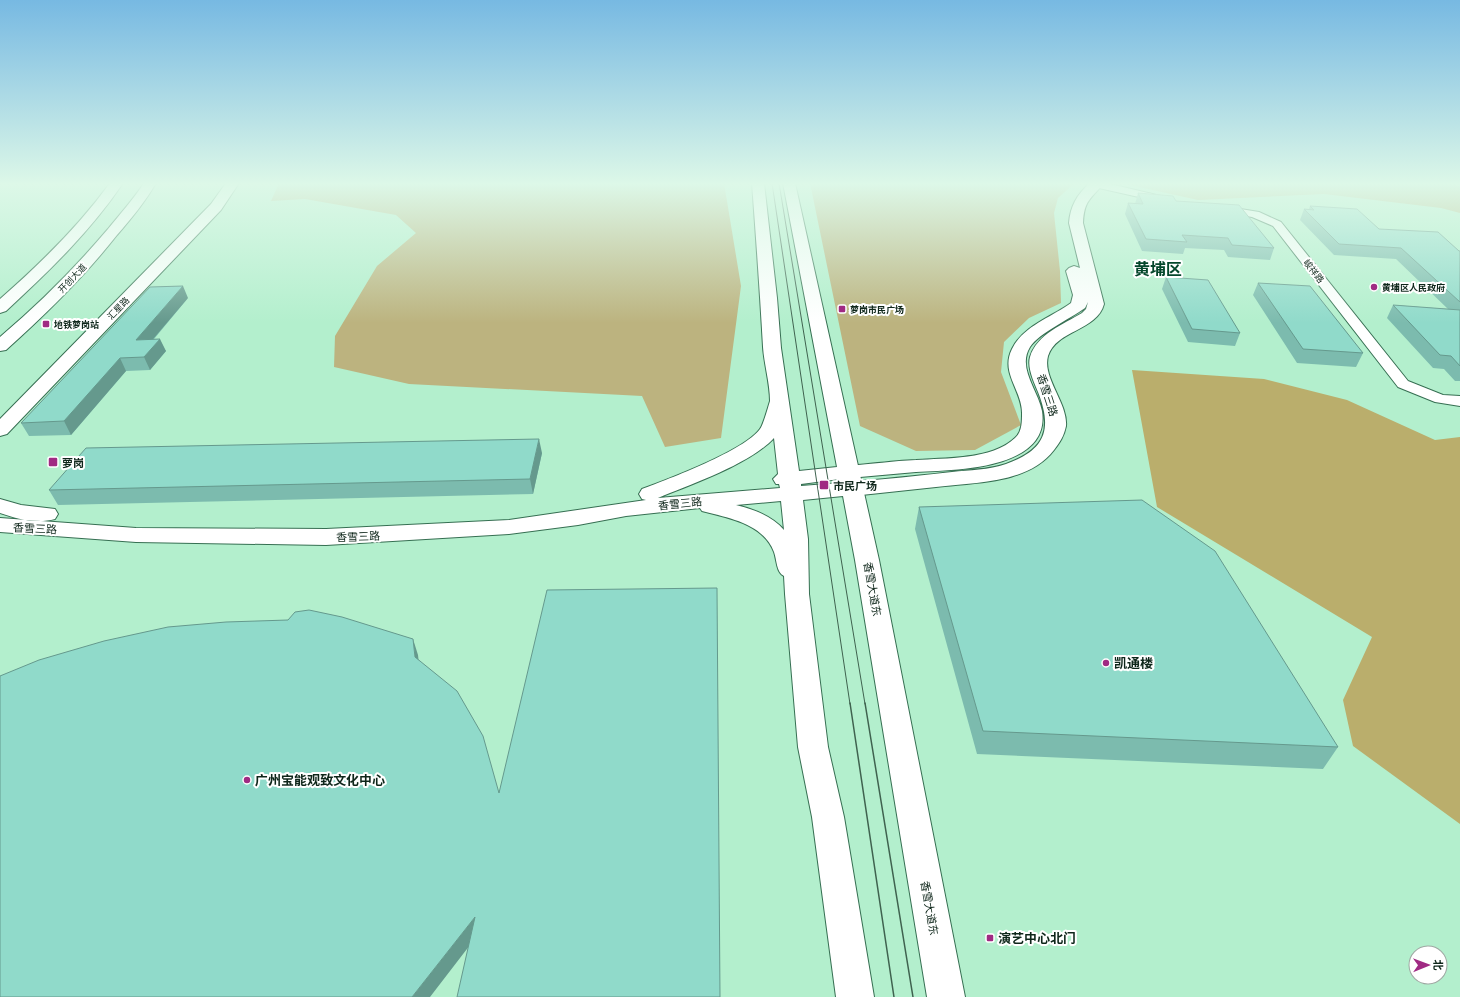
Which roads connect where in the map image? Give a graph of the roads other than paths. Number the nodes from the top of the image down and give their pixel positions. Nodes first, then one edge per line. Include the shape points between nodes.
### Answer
1 (80, 230) edge
2 (115, 230) edge
3 (194, 230) edge
4 (762, 230) edge
5 (798, 230) edge
6 (1065, 230) edge
7 (1078, 230) edge
8 (1281, 230) edge
9 (0, 308) edge
10 (0, 346) edge
11 (778, 398) junction
12 (1460, 401) edge
13 (0, 430) edge
14 (850, 480) junction
15 (790, 486) junction
16 (650, 494) junction
17 (688, 502) junction
18 (0, 506) edge
19 (0, 525) edge
20 (797, 594) junction
21 (855, 997) edge
22 (946, 997) edge

1 - 9 main road
2 - 10 main road, 开创大道 via 32,318
3 - 13 main road, 汇星路
4 - 11 main road
5 - 14 main road, 香雪大道东
6 - 14 main road, 香雪三路 via 1081,294 1079,305 1031,336 1021,346 1016,358 1033,421 1029,433 1019,445 992,459
7 - 14 main road, 香雪三路 via 1096,304 1094,311 1088,316 1046,345 1040,356 1040,373 1055,414 1056,430 1048,447 1024,465 995,474
8 - 12 street, 峻祥路 via 1403,384 1440,399
11 - 15 main road
11 - 16 main road via 774,420 768,433 760,440 728,459
14 - 15 main road, 香雪三路
14 - 22 main road, 香雪大道东 via 868,560
15 - 16 main road, 香雪三路
15 - 17 main road, 香雪三路
15 - 20 main road via 796,539
16 - 18 main road, 香雪三路 via 520,513 362,523 255,524 153,521 20,512
17 - 19 main road, 香雪三路 via 509,527 419,534 326,537 136,535
17 - 20 main road via 725,508 769,528 786,551
20 - 21 main road via 813,747 828,817

